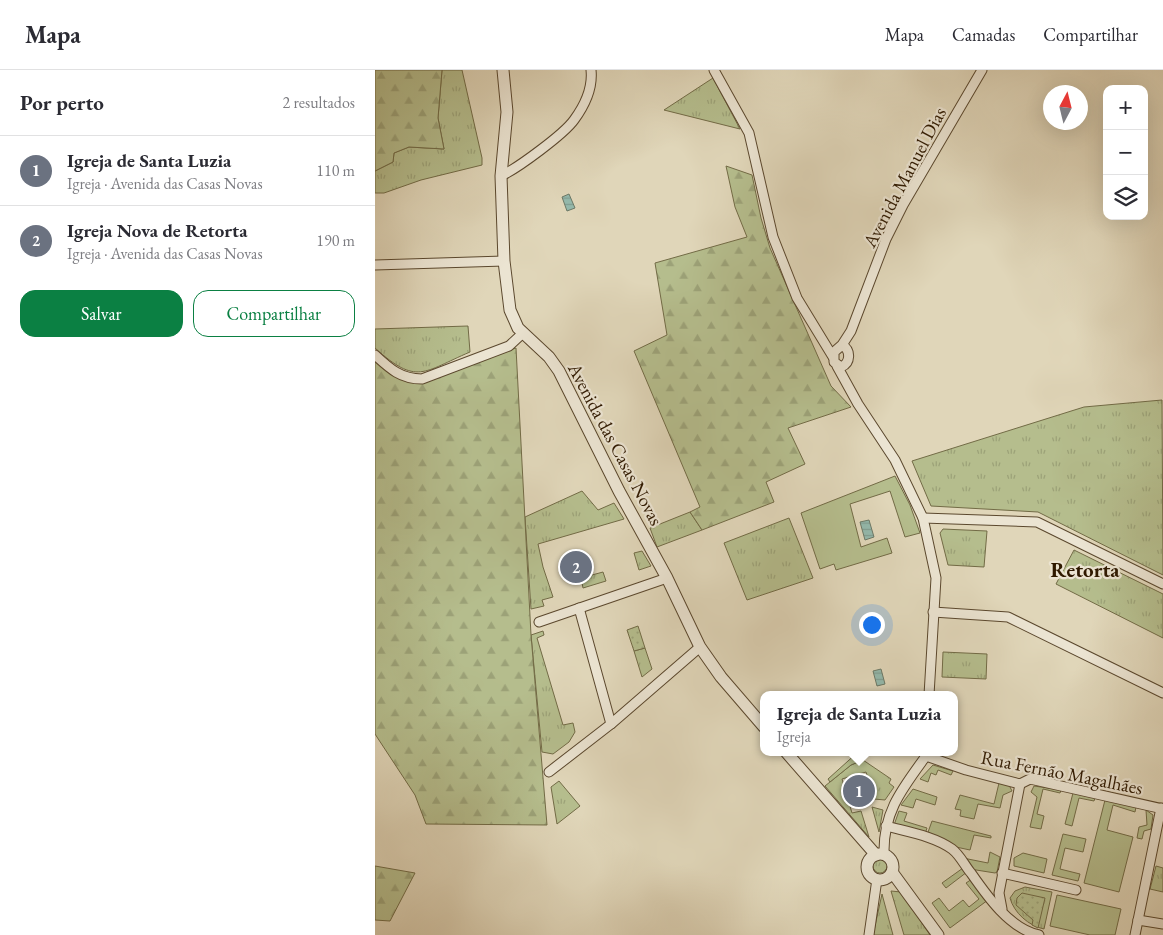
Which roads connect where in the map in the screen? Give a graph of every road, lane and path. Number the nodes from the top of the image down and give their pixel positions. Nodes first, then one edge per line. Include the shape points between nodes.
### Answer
1 (503, 70) edge
2 (591, 70) edge
3 (715, 70) edge
4 (982, 70) edge
5 (501, 176) junction
6 (504, 261) junction
7 (375, 265) edge
8 (851, 331) junction
9 (523, 333) junction
10 (820, 339) junction
11 (840, 346) junction
12 (375, 354) edge
13 (849, 358) junction
14 (835, 361) junction
15 (847, 380) junction
16 (923, 518) junction
17 (667, 578) junction
18 (1163, 584) edge
19 (579, 608) junction
20 (933, 612) junction
21 (539, 622) dead end
22 (700, 647) junction
23 (929, 691) edge
24 (1163, 693) edge
25 (760, 722) edge
26 (611, 724) junction
27 (790, 756) edge
28 (925, 756) edge
29 (931, 756) edge
30 (549, 772) dead end
31 (1020, 784) junction
32 (1162, 808) edge
33 (886, 826) junction
34 (880, 855) junction
35 (892, 872) junction
36 (1002, 873) junction
37 (877, 879) junction
38 (1077, 890) dead end
39 (1002, 909) junction
40 (1138, 920) junction
41 (1163, 924) edge
42 (869, 935) edge
43 (938, 935) edge
44 (1039, 935) edge
45 (1135, 935) edge

1 - 5 street, Avenida das Casas Novas via 507,112
2 - 5 street via 592,81 587,97 574,121 517,168
3 - 10 street via 749,133 773,237 797,298
4 - 8 street, Avenida Manuel Dias via 886,239
5 - 6 street, Avenida das Casas Novas
6 - 7 street
6 - 9 street, Avenida das Casas Novas via 510,310
8 - 11 street, Avenida Manuel Dias
8 - 13 street, Avenida Manuel Dias
9 - 12 street via 509,346 422,379 408,379 391,370
9 - 17 street, Avenida das Casas Novas via 559,371
10 - 11 street
10 - 14 street
11 - 13 street via 848,350
11 - 14 street, Avenida Manuel Dias
13 - 14 street via 845,365
13 - 15 street, Avenida Manuel Dias
14 - 15 street, Avenida Manuel Dias
15 - 16 street, Avenida Manuel Dias via 858,404 895,460
16 - 18 street via 1037,522
16 - 20 street, Avenida Manuel Dias via 936,578
17 - 19 street
17 - 22 street, Avenida das Casas Novas
19 - 21 street
19 - 26 street
20 - 23 street, Avenida Manuel Dias
20 - 24 street via 1008,617
22 - 25 street, Avenida das Casas Novas
22 - 26 street
26 - 30 street
27 - 34 street
28 - 33 street via 896,797
29 - 31 street, Rua Fernão Magalhães via 966,770
31 - 32 street, Rua Fernão Magalhães via 1029,779
31 - 36 street
32 - 40 street
33 - 34 street
33 - 39 street via 941,842 954,850
34 - 35 street via 891,859
34 - 37 street via 869,860 867,868
35 - 37 street via 886,878
35 - 43 street
36 - 38 street
36 - 39 street via 999,893
37 - 42 street
39 - 44 street via 1012,920
40 - 41 street
40 - 45 street

